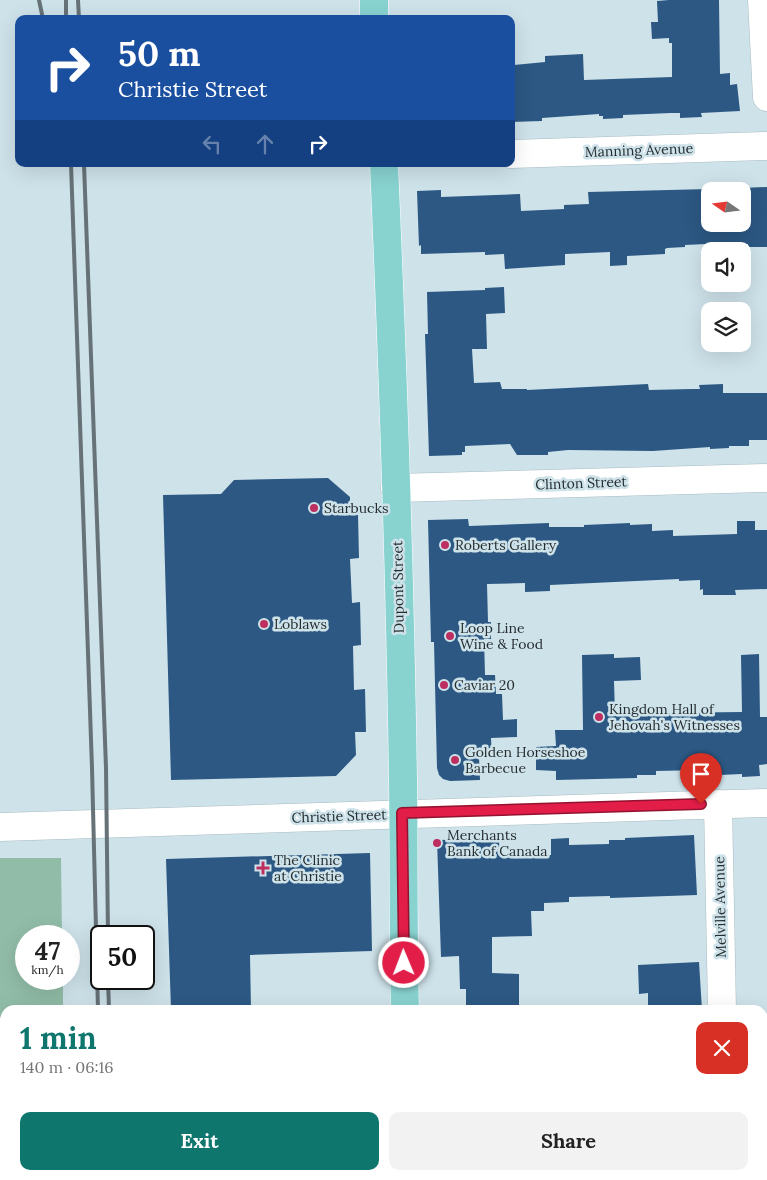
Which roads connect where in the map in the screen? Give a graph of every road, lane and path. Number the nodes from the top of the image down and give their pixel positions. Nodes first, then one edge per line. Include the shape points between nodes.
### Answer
1 (374, 0) edge
2 (762, 0) edge
3 (374, 15) edge
4 (767, 97) edge
5 (767, 146) edge
6 (515, 154) edge
7 (384, 167) edge
8 (767, 478) edge
9 (396, 488) junction
10 (767, 803) edge
11 (718, 804) junction
12 (402, 813) junction
13 (0, 827) edge
14 (405, 1005) edge
15 (722, 1005) edge

1 - 3 main road
2 - 4 street
5 - 6 street, Manning Avenue
7 - 9 main road, Dupont Street
8 - 9 street, Clinton Street
9 - 12 main road, Dupont Street
10 - 11 street, Christie Street
11 - 12 street, Christie Street
11 - 15 street, Melville Avenue
12 - 13 street, Christie Street
12 - 14 main road, Dupont Street

